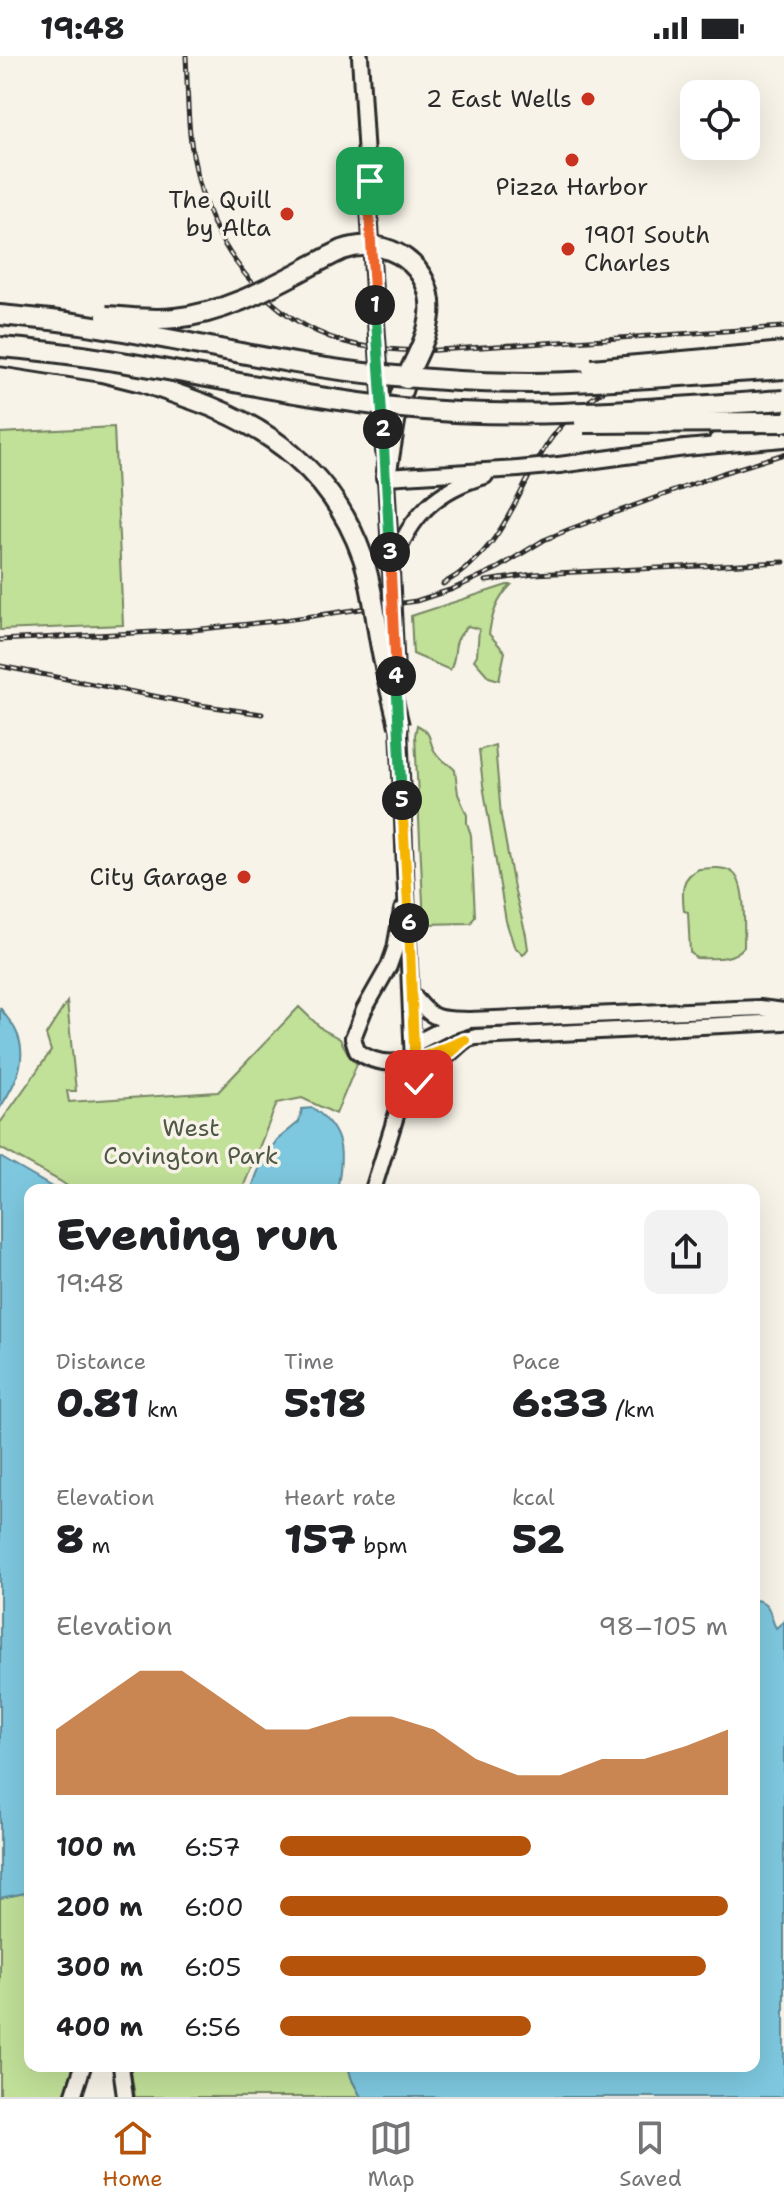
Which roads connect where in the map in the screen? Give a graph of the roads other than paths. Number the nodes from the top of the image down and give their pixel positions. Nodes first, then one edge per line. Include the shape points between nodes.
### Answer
1 (360, 56) edge
2 (369, 56) edge
3 (368, 195) junction
4 (0, 315) edge
5 (51, 320) junction
6 (0, 347) edge
7 (784, 352) edge
8 (0, 356) edge
9 (784, 369) edge
10 (498, 382) junction
11 (783, 412) edge
12 (784, 439) edge
13 (685, 448) junction
14 (518, 469) junction
15 (434, 474) junction
16 (386, 477) junction
17 (428, 505) junction
18 (391, 570) junction
19 (399, 726) junction
20 (407, 882) junction
21 (412, 994) junction
22 (784, 1011) edge
23 (469, 1020) junction
24 (784, 1022) edge
25 (465, 1040) junction
26 (414, 1044) junction
27 (413, 1061) junction
28 (399, 1110) junction
29 (375, 1184) edge
30 (81, 2072) edge
31 (122, 2072) edge
32 (73, 2097) edge
33 (125, 2097) edge

1 - 3 main road
2 - 3 main road via 373,163
3 - 16 main road, bridge
4 - 5 highway
5 - 10 highway, bridge via 360,372
5 - 16 highway, bridge via 203,314 245,300 357,245 396,252 419,271 430,312 398,403
6 - 11 highway, bridge via 434,411 526,414 585,423
7 - 10 highway, bridge via 562,371
8 - 19 highway, bridge via 102,372 162,388 242,419 299,459 340,509 364,561
9 - 10 highway, bridge
11 - 13 main road via 742,433
12 - 13 main road
13 - 14 main road, bridge
14 - 15 main road
14 - 17 main road via 464,483
15 - 16 main road
15 - 17 main road
16 - 18 main road
17 - 18 main road via 404,538
18 - 19 main road, bridge
19 - 20 main road
20 - 21 main road
20 - 27 main road via 391,960 353,1038 357,1051 373,1060
21 - 23 main road via 430,1015
21 - 26 main road
22 - 23 main road
23 - 26 main road
24 - 25 main road
25 - 27 main road
25 - 28 main road via 427,1074
26 - 27 main road
27 - 28 main road
28 - 29 main road
30 - 32 main road
31 - 33 main road

